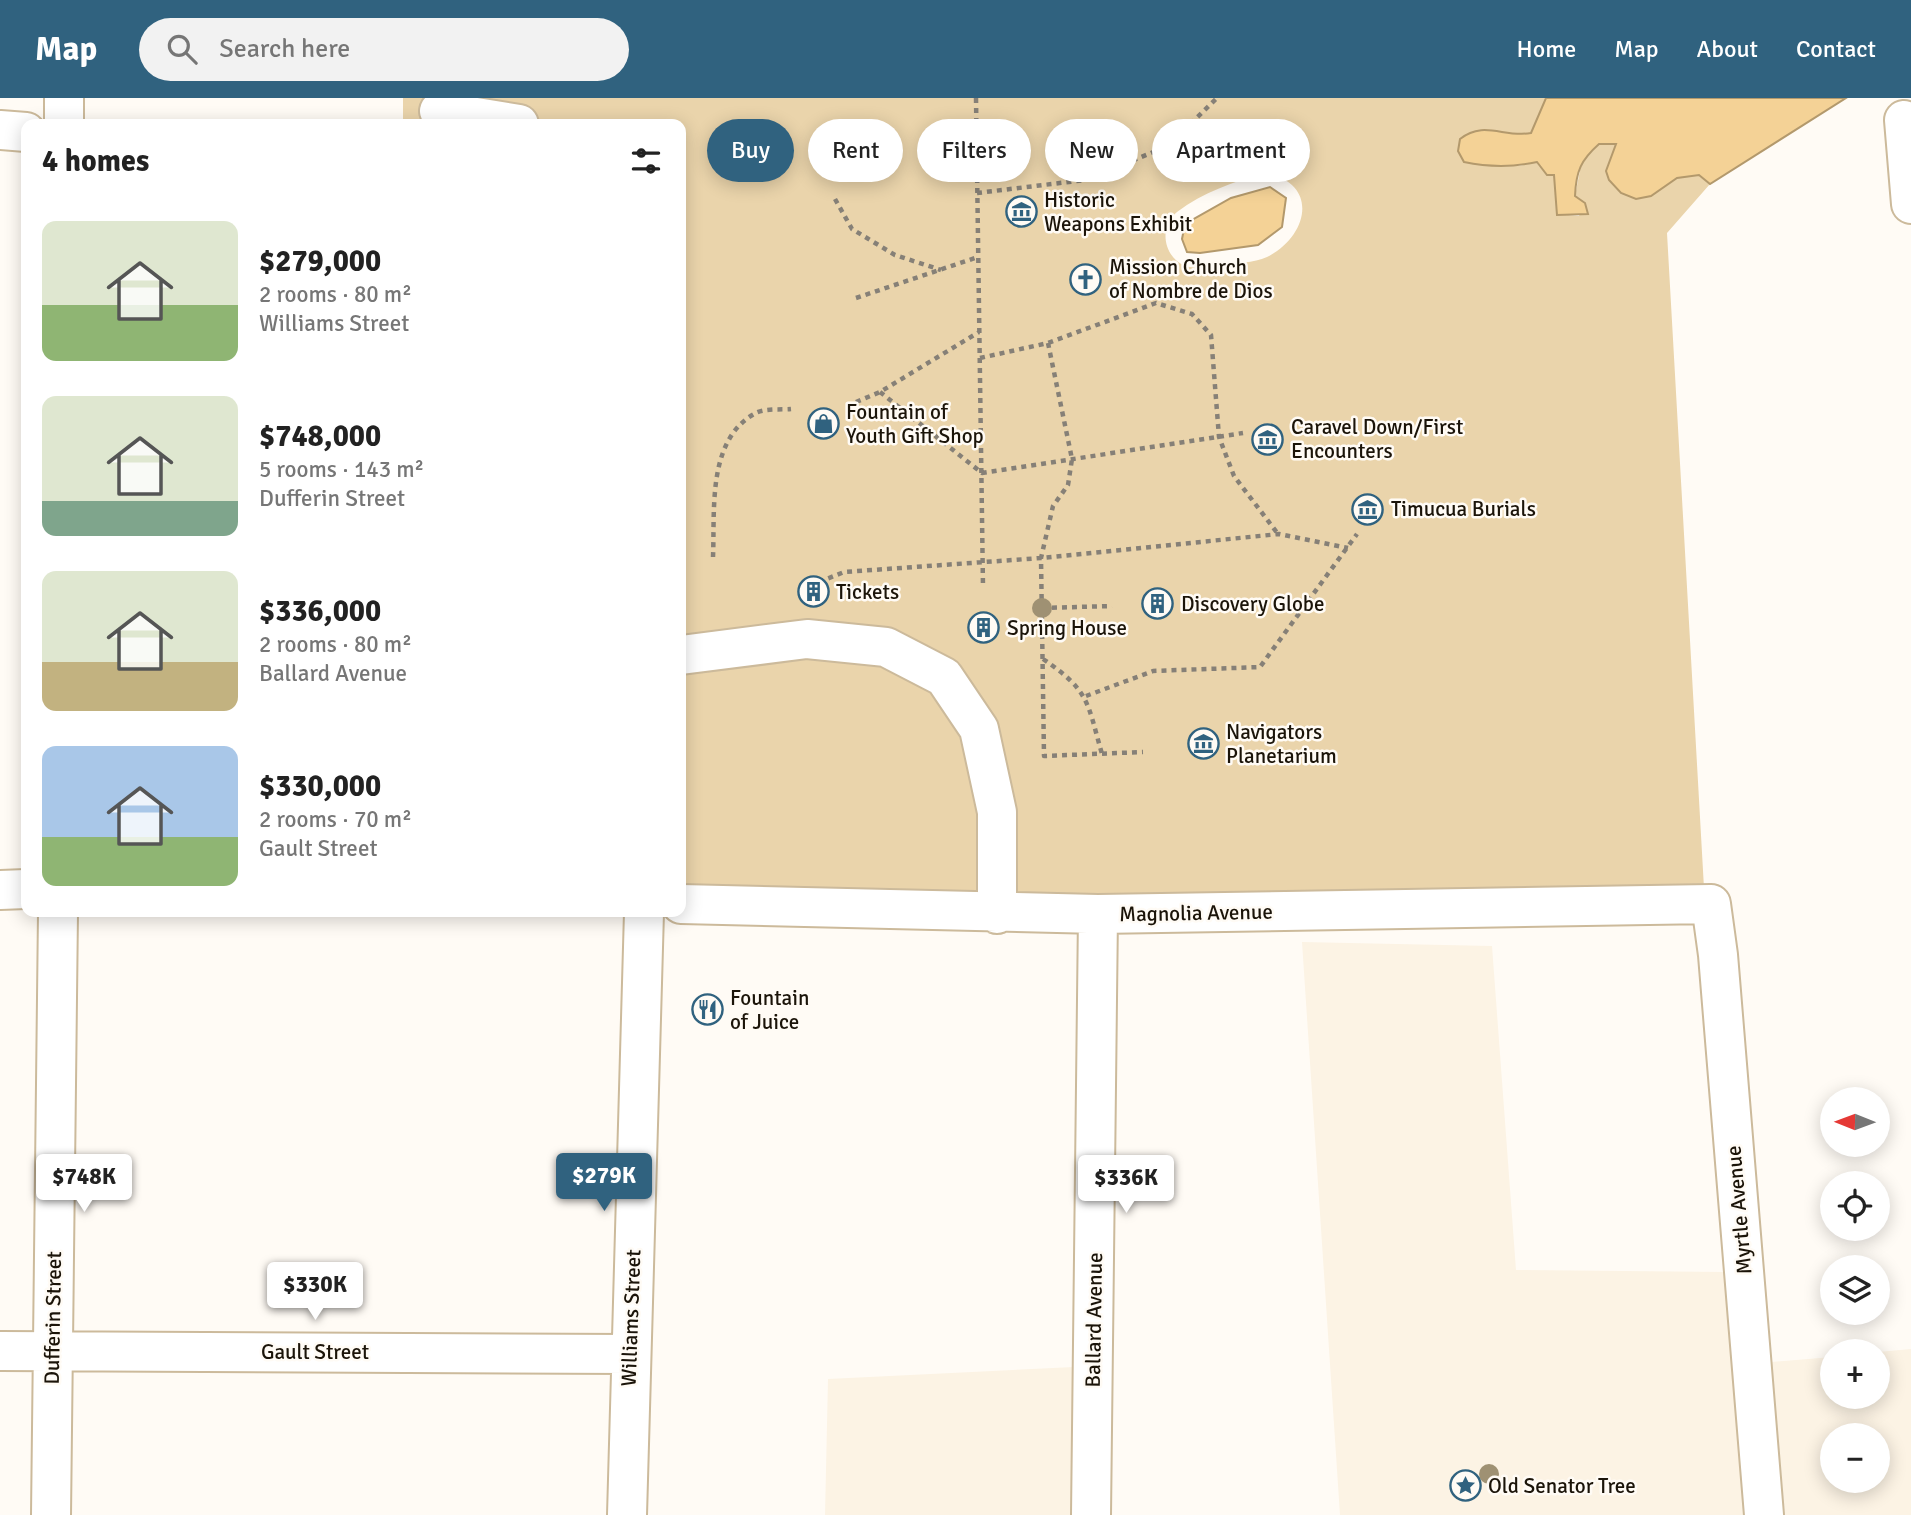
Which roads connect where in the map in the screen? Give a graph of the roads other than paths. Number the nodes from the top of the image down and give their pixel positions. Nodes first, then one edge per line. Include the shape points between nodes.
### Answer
1 (64, 98) edge
2 (439, 111) dead end
3 (64, 119) edge
4 (488, 119) edge
5 (1904, 120) dead end
6 (0, 130) edge
7 (21, 132) edge
8 (1911, 204) edge
9 (686, 654) edge
10 (21, 889) edge
11 (0, 890) edge
12 (686, 904) edge
13 (1711, 904) joint
14 (997, 914) junction
15 (1098, 914) junction
16 (58, 917) edge
17 (644, 917) edge
18 (0, 1351) edge
19 (52, 1352) junction
20 (629, 1354) junction
21 (51, 1515) edge
22 (627, 1515) edge
23 (1091, 1515) edge
24 (1765, 1515) edge

1 - 3 street
2 - 4 street
5 - 8 street
6 - 7 street
9 - 14 street via 807,639 886,647 944,677 979,729 997,812
10 - 11 street
12 - 14 street, Magnolia Avenue
13 - 15 street, Magnolia Avenue
13 - 24 street, Myrtle Avenue
14 - 15 street, Magnolia Avenue
15 - 23 street, Ballard Avenue
16 - 19 street, Dufferin Street
17 - 20 street, Williams Street
18 - 19 street, Gault Street
19 - 20 street, Gault Street
19 - 21 street, Dufferin Street
20 - 22 street, Williams Street

